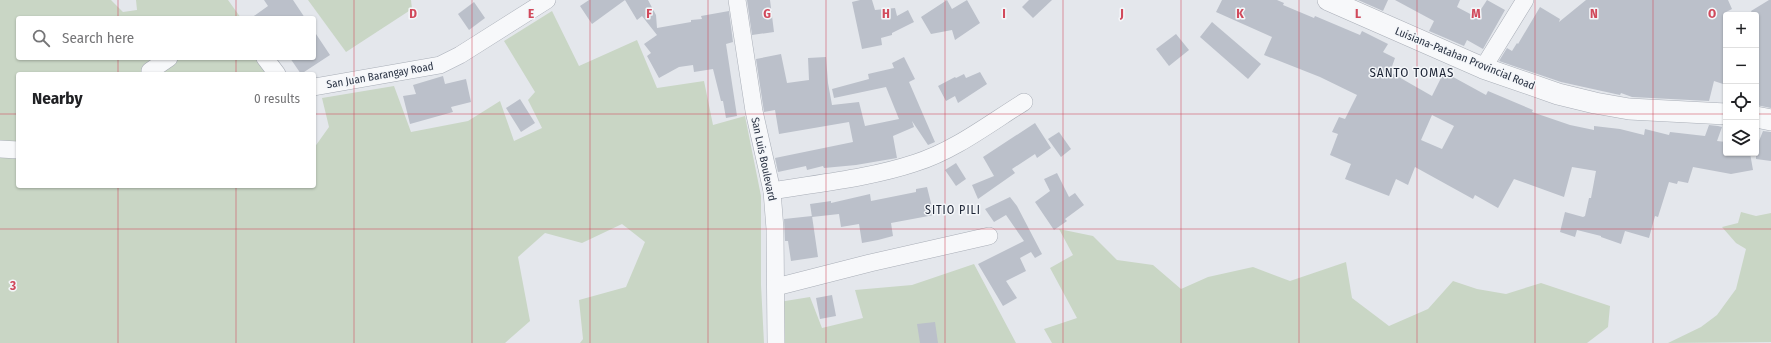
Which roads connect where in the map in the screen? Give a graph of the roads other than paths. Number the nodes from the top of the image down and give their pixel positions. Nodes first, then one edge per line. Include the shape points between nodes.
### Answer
1 (547, 0) edge
2 (737, 0) edge
3 (1328, 0) edge
4 (1525, 0) edge
5 (165, 60) edge
6 (267, 60) edge
7 (1483, 68) junction
8 (150, 72) edge
9 (276, 72) edge
10 (316, 87) edge
11 (1024, 102) dead end
12 (1723, 114) edge
13 (1759, 118) edge
14 (1771, 120) edge
15 (0, 149) edge
16 (16, 150) edge
17 (772, 191) junction
18 (989, 236) dead end
19 (776, 288) junction
20 (776, 343) edge

1 - 10 street, San Juan Barangay Road via 440,65
2 - 17 street, San Luis Boulevard via 754,111
3 - 7 street, Luisiana-Patahan Provincial Road
4 - 7 street
5 - 8 street
6 - 9 street
7 - 12 street, Luisiana-Patahan Provincial Road via 1595,104
11 - 17 street via 961,141 916,163
13 - 14 street
15 - 16 street
17 - 19 street, San Luis Boulevard
18 - 19 street
19 - 20 street, San Luis Boulevard

